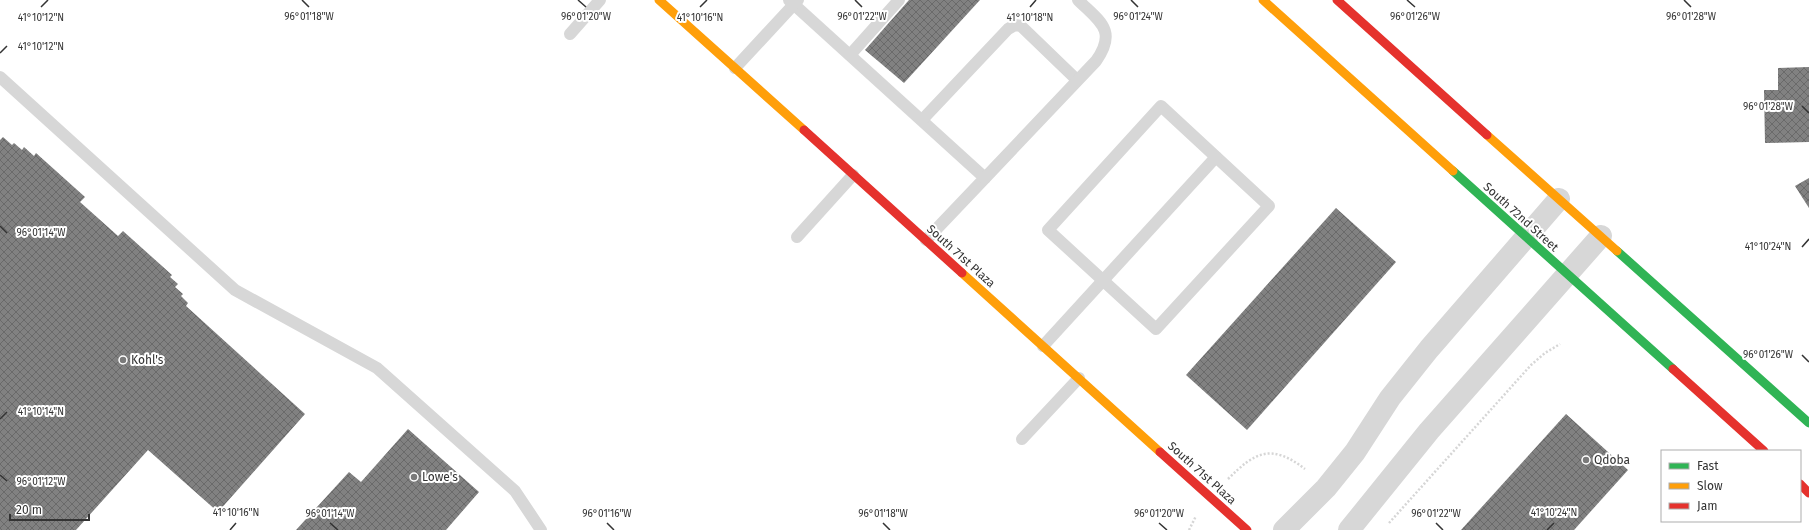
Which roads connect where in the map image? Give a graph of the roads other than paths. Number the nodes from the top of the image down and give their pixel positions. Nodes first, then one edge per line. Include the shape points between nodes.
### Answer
1 (600, 0) edge
2 (659, 0) edge
3 (899, 0) edge
4 (1078, 0) edge
5 (1263, 0) edge
6 (1337, 0) edge
7 (793, 1) edge
8 (570, 34) dead end
9 (850, 55) junction
10 (735, 68) junction
11 (0, 77) edge
12 (1077, 80) junction
13 (922, 120) junction
14 (1216, 157) junction
15 (853, 175) junction
16 (985, 178) junction
17 (1559, 200) junction
18 (1600, 236) junction
19 (797, 237) dead end
20 (1526, 237) junction
21 (926, 240) junction
22 (1567, 274) junction
23 (1103, 280) junction
24 (1043, 346) junction
25 (1079, 378) junction
26 (1809, 423) edge
27 (1022, 439) dead end
28 (1763, 450) edge
29 (1801, 485) edge
30 (1809, 493) edge
31 (541, 530) edge
32 (1247, 530) edge
33 (1284, 530) edge
34 (1349, 530) edge

1 - 8 lane
2 - 10 main road, South 71st Plaza
3 - 9 lane
4 - 12 lane via 1103,25 1107,36 1104,50
5 - 20 main road, South 72nd Street
6 - 17 main road
7 - 9 lane
7 - 10 lane
9 - 13 lane
10 - 15 main road, South 71st Plaza
11 - 31 lane via 235,290 377,368 515,491
12 - 13 lane via 1021,26 1015,25 1008,29
12 - 16 lane
13 - 16 lane
14 - 23 lane
14 - 23 lane via 1269,206 1156,329
14 - 23 lane via 1160,106 1048,230
15 - 19 lane
15 - 21 main road, South 71st Plaza
16 - 21 lane
17 - 18 main road
17 - 20 street
18 - 22 street
18 - 26 main road
20 - 22 main road, South 72nd Street
20 - 33 street via 1429,349 1390,398 1355,452 1326,488
21 - 24 main road, South 71st Plaza
22 - 28 main road, South 72nd Street
22 - 34 street via 1429,431
23 - 24 lane
24 - 25 main road, South 71st Plaza
25 - 27 lane
25 - 32 main road, South 71st Plaza
29 - 30 main road

